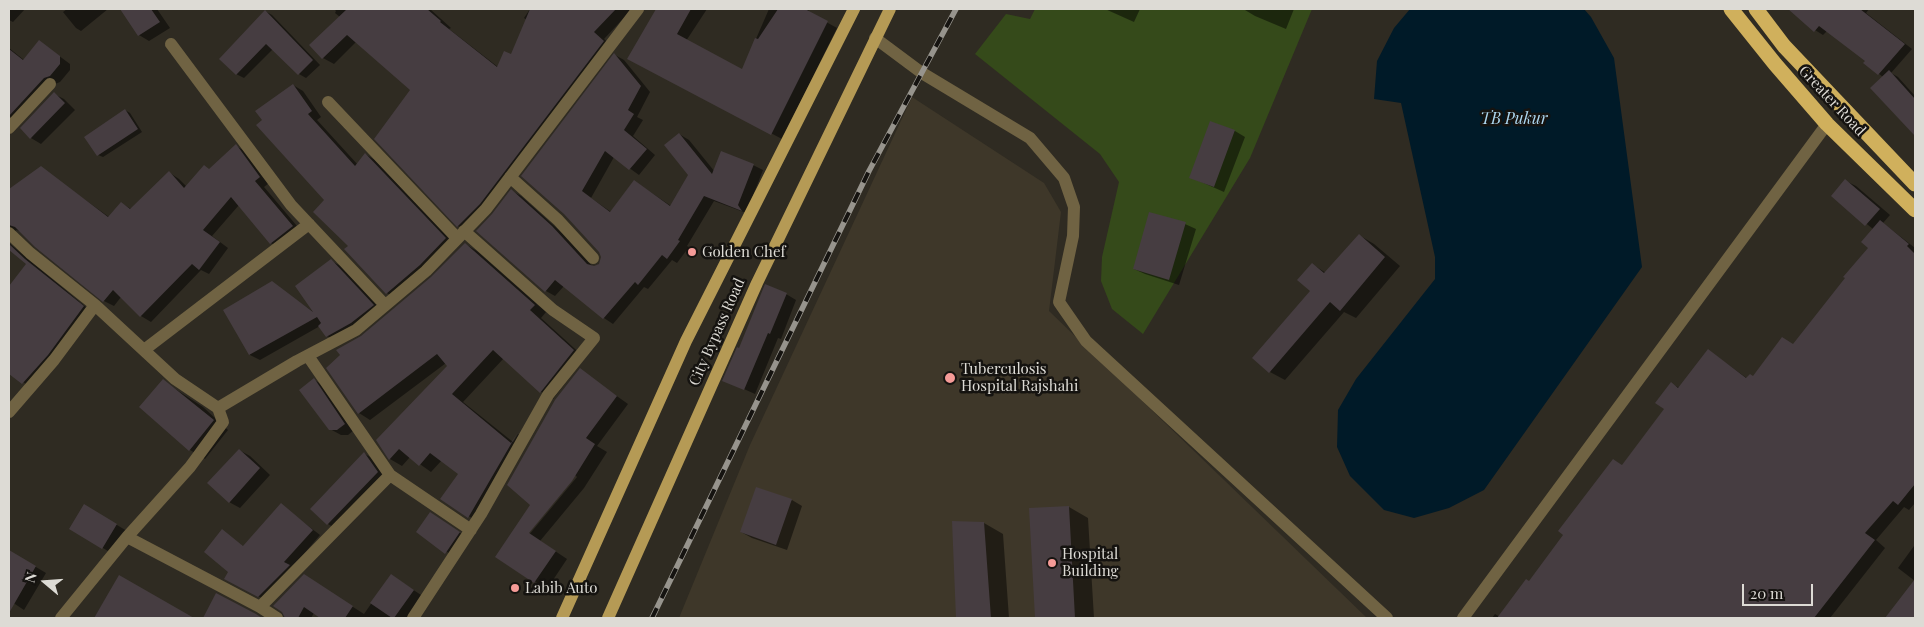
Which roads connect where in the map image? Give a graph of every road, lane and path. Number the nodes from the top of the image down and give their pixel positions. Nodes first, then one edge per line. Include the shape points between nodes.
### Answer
1 (638, 9) edge
2 (854, 9) edge
3 (890, 9) edge
4 (1731, 9) edge
5 (1756, 9) edge
6 (876, 38) junction
7 (171, 44) dead end
8 (50, 84) dead end
9 (328, 102) dead end
10 (1827, 124) junction
11 (9, 128) edge
12 (510, 177) junction
13 (1915, 184) edge
14 (1915, 210) edge
15 (309, 224) junction
16 (9, 233) edge
17 (461, 235) junction
18 (593, 258) dead end
19 (95, 305) junction
20 (385, 305) junction
21 (144, 350) junction
22 (308, 356) junction
23 (218, 408) junction
24 (9, 412) edge
25 (390, 476) junction
26 (471, 530) junction
27 (127, 537) junction
28 (260, 608) junction
29 (61, 618) edge
30 (277, 618) edge
31 (413, 618) edge
32 (562, 618) edge
33 (608, 618) edge
34 (1388, 618) edge
35 (1463, 618) edge

1 - 12 street
2 - 32 main road via 686,341
3 - 6 main road, City Bypass Road
4 - 10 highway, Greater Road
5 - 13 highway, Greater Road via 1784,46
6 - 33 main road, City Bypass Road via 756,283
6 - 34 street via 922,73 1030,138 1064,178 1074,207 1073,236 1059,302 1086,341
7 - 15 street via 290,205
8 - 11 street
9 - 17 street
10 - 14 highway, Greater Road
10 - 35 street
12 - 17 street
12 - 18 street via 558,220
15 - 20 street
15 - 21 street
16 - 19 street
17 - 20 street
17 - 26 street via 553,310 594,338 548,394
19 - 21 street
19 - 24 street
20 - 22 street via 356,330
21 - 23 street via 175,379
22 - 23 street
22 - 25 street
23 - 27 street via 223,422 190,466
25 - 26 street
25 - 28 street
26 - 31 street
27 - 28 street
27 - 29 street
28 - 30 street

